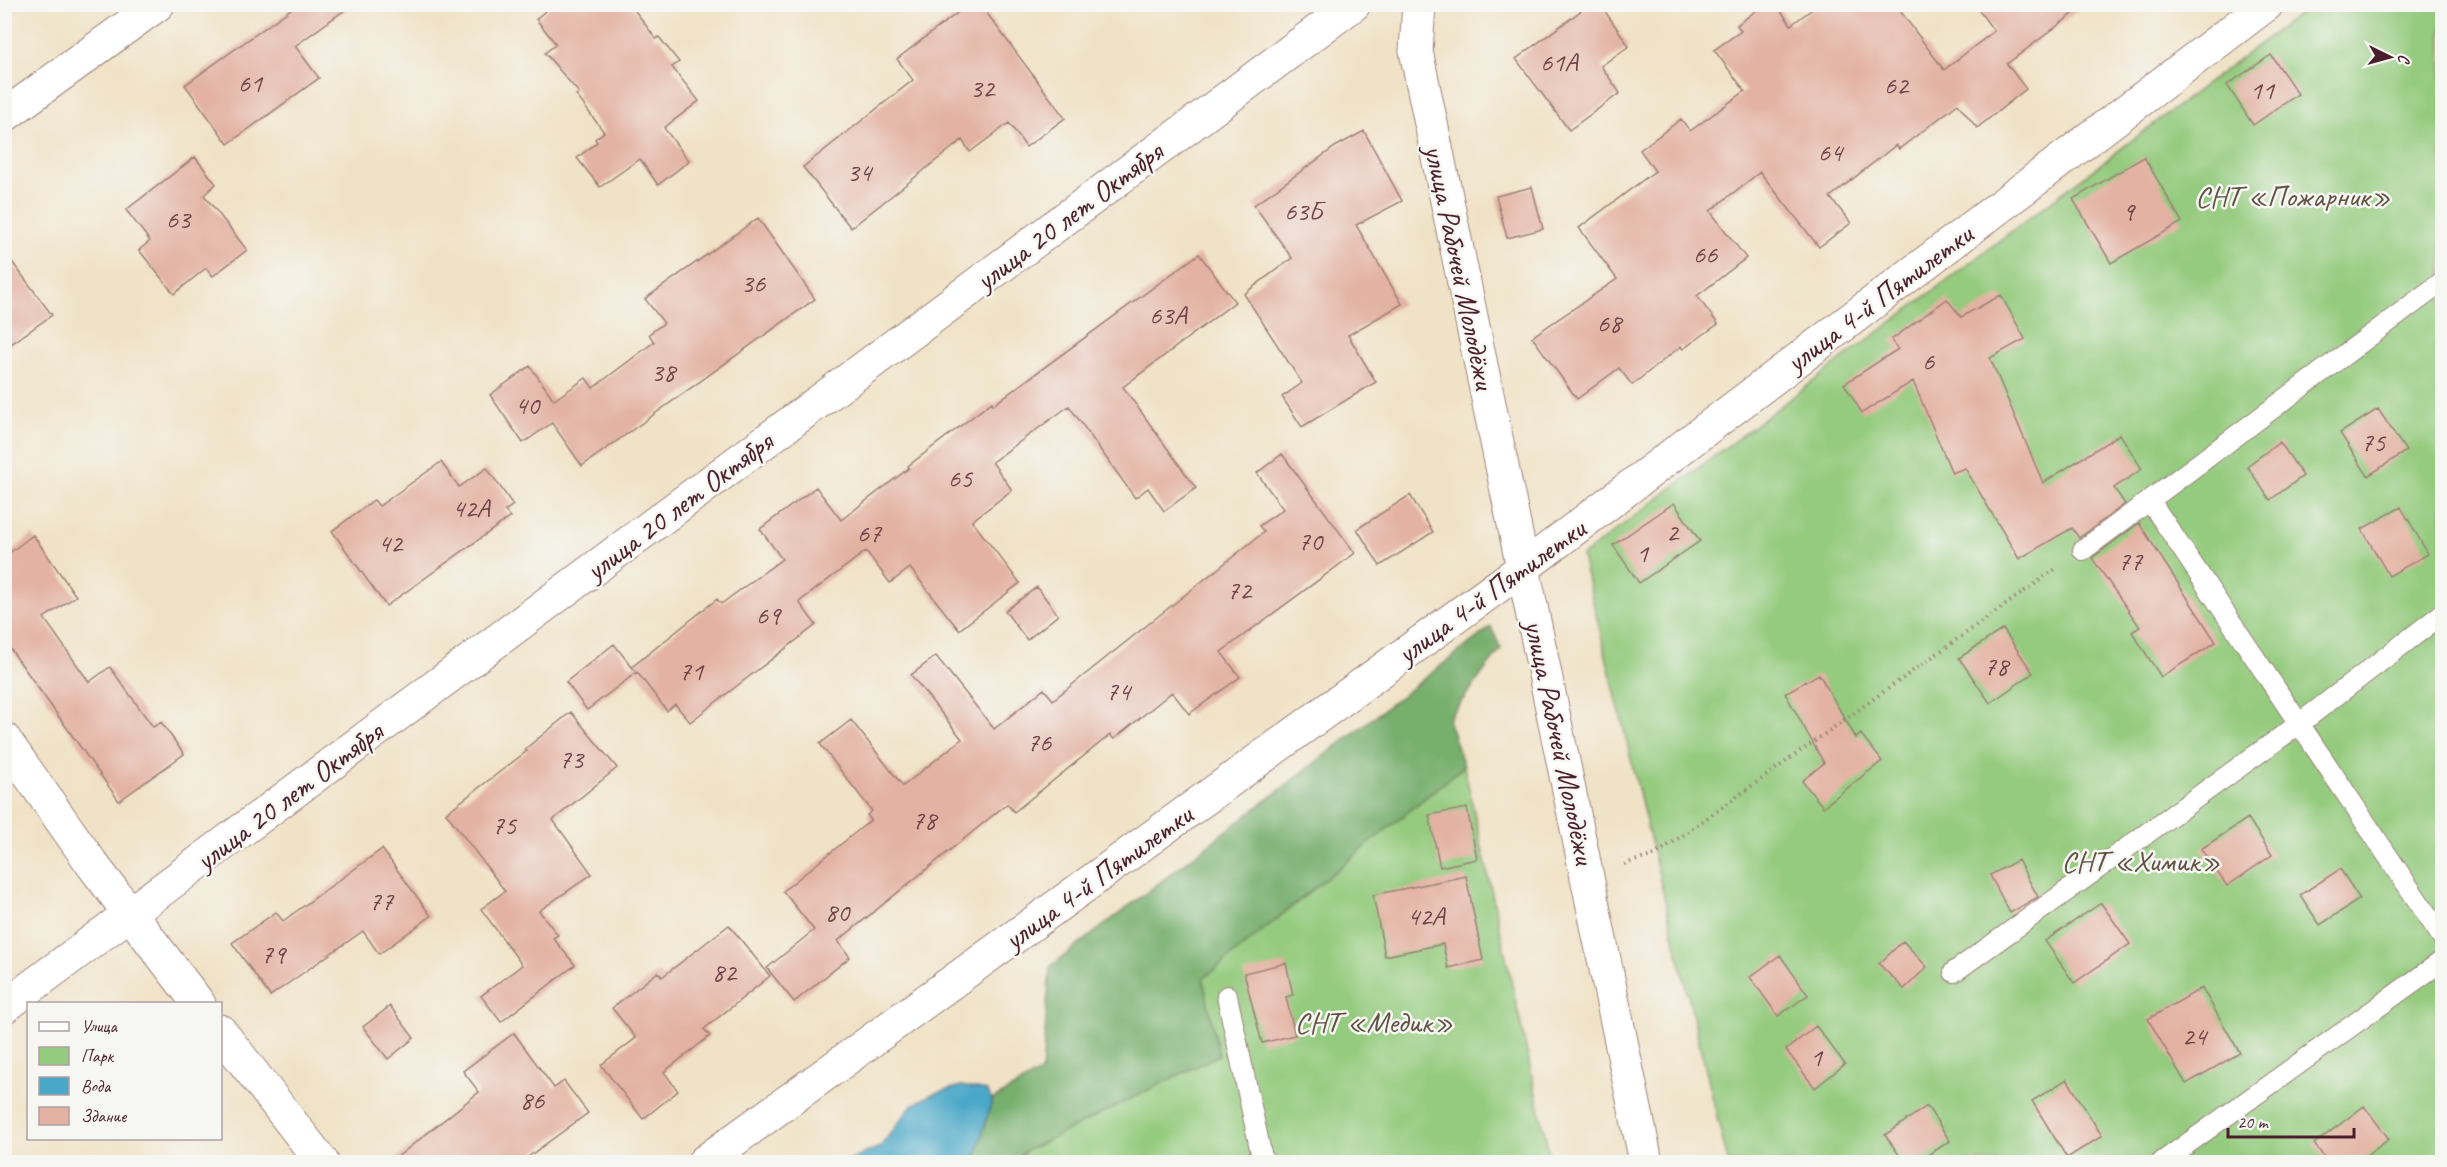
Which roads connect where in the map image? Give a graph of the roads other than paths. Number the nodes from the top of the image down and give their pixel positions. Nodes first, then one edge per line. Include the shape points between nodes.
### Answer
1 (158, 4) edge
2 (1354, 4) edge
3 (1419, 4) edge
4 (2267, 4) edge
5 (4, 116) edge
6 (2442, 282) edge
7 (2150, 501) junction
8 (2083, 550) road end
9 (1523, 568) junction
10 (2442, 614) edge
11 (2299, 724) junction
12 (4, 739) edge
13 (130, 915) junction
14 (2442, 937) edge
15 (2442, 961) edge
16 (1954, 972) dead end
17 (1227, 996) dead end
18 (197, 1002) edge
19 (4, 1007) edge
20 (222, 1034) edge
21 (322, 1162) edge
22 (705, 1162) edge
23 (1263, 1162) edge
24 (1646, 1162) edge
25 (2162, 1162) edge

1 - 5 street
2 - 13 street, улица 20 лет Октября
3 - 9 street, улица Рабочей Молодёжи via 1416,51
4 - 9 street, улица 4-й Пятилетки
6 - 7 lane
7 - 8 lane
7 - 11 lane
9 - 22 street, улица 4-й Пятилетки
9 - 24 street, улица Рабочей Молодёжи
10 - 11 lane
11 - 14 lane
11 - 16 lane
12 - 13 street
13 - 18 street
13 - 19 street, улица 20 лет Октября
15 - 25 lane
17 - 23 lane
20 - 21 street

